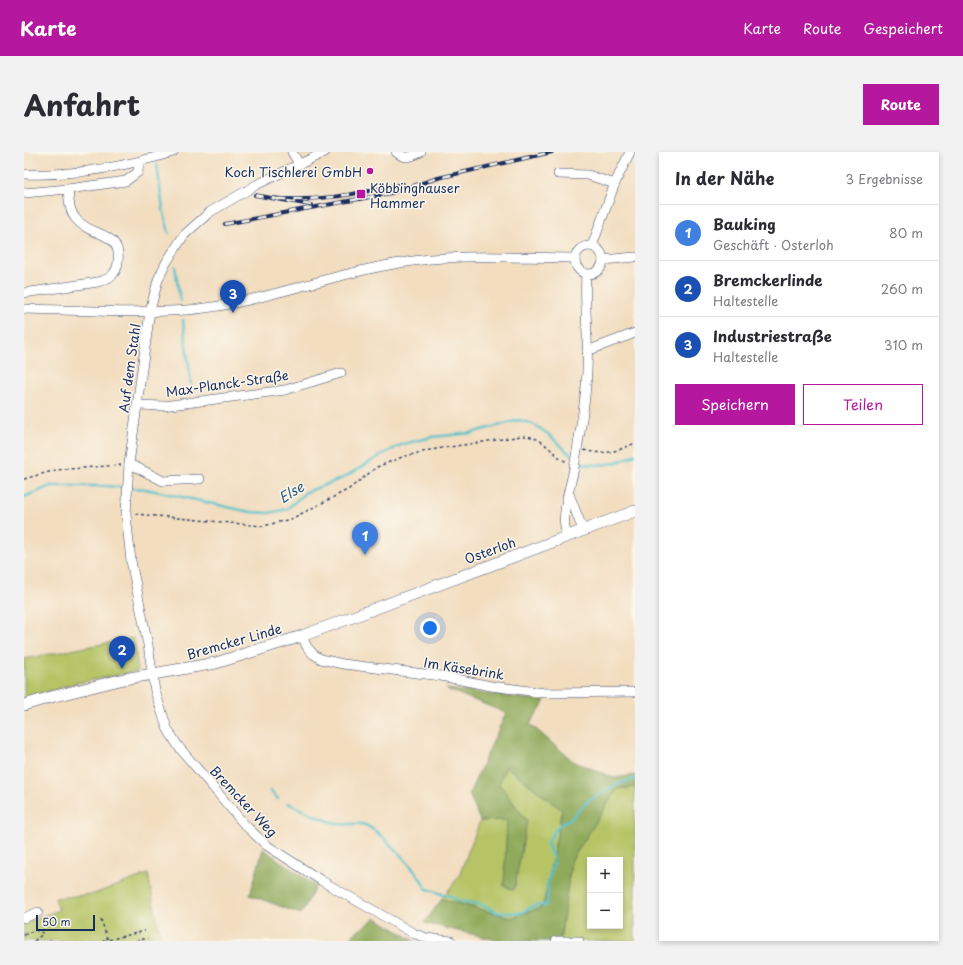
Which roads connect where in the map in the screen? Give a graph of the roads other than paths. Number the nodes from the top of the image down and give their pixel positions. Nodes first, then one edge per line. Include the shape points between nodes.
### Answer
1 (173, 152) edge
2 (292, 152) edge
3 (324, 152) edge
4 (396, 152) edge
5 (421, 152) edge
6 (630, 152) edge
7 (139, 162) junction
8 (299, 164) junction
9 (24, 174) edge
10 (558, 174) dead end
11 (615, 184) junction
12 (68, 189) junction
13 (24, 193) edge
14 (592, 246) junction
15 (635, 257) edge
16 (575, 258) junction
17 (603, 260) junction
18 (586, 274) junction
19 (24, 293) edge
20 (24, 309) edge
21 (150, 311) junction
22 (635, 333) edge
23 (587, 351) junction
24 (341, 373) dead end
25 (138, 405) junction
26 (129, 465) junction
27 (200, 479) dead end
28 (569, 494) junction
29 (635, 512) edge
30 (583, 530) junction
31 (568, 536) junction
32 (355, 615) joint
33 (302, 636) junction
34 (153, 675) junction
35 (635, 692) edge
36 (24, 705) edge
37 (38, 912) dead end
38 (24, 918) edge
39 (451, 941) edge
40 (556, 941) edge
41 (578, 941) edge

1 - 7 street
2 - 8 street
3 - 8 street, Auf dem Stahl
4 - 5 street via 408,158
6 - 11 street
7 - 9 street via 74,174
7 - 12 street via 138,172 126,181
8 - 21 street, Auf dem Stahl via 227,201 195,224 175,246 166,263 158,280
10 - 11 street via 588,176
11 - 14 street
12 - 13 street
12 - 19 street via 70,207 76,220 112,241 119,254 118,266 109,278 98,282
14 - 16 street via 582,247
14 - 17 street via 600,251
15 - 17 street
16 - 18 street via 578,268
16 - 21 street via 487,256 429,259 367,269 254,300 188,310
17 - 18 street via 598,271
18 - 23 street
20 - 21 street
21 - 25 street, Auf dem Stahl
22 - 23 street
23 - 28 street via 586,384
24 - 25 street, Max-Planck-Straße via 285,390 163,406
25 - 26 street, Auf dem Stahl
26 - 27 street via 163,481
26 - 34 street, Auf dem Stahl via 126,514 131,561
28 - 30 street
28 - 31 street via 563,525
29 - 30 main road, Osterloh
30 - 31 main road, Osterloh
31 - 32 main road, Osterloh
32 - 33 main road, Bremcker Linde
33 - 34 main road, Bremcker Linde via 216,663
33 - 35 street, Im Käsebrink via 313,654 343,664 442,676 538,692
34 - 36 main road, Bremcker Linde via 82,689
34 - 39 street, Bremcker Weg via 162,714 178,746 239,818 266,845 322,881 413,933 426,938
37 - 38 street
40 - 41 street

